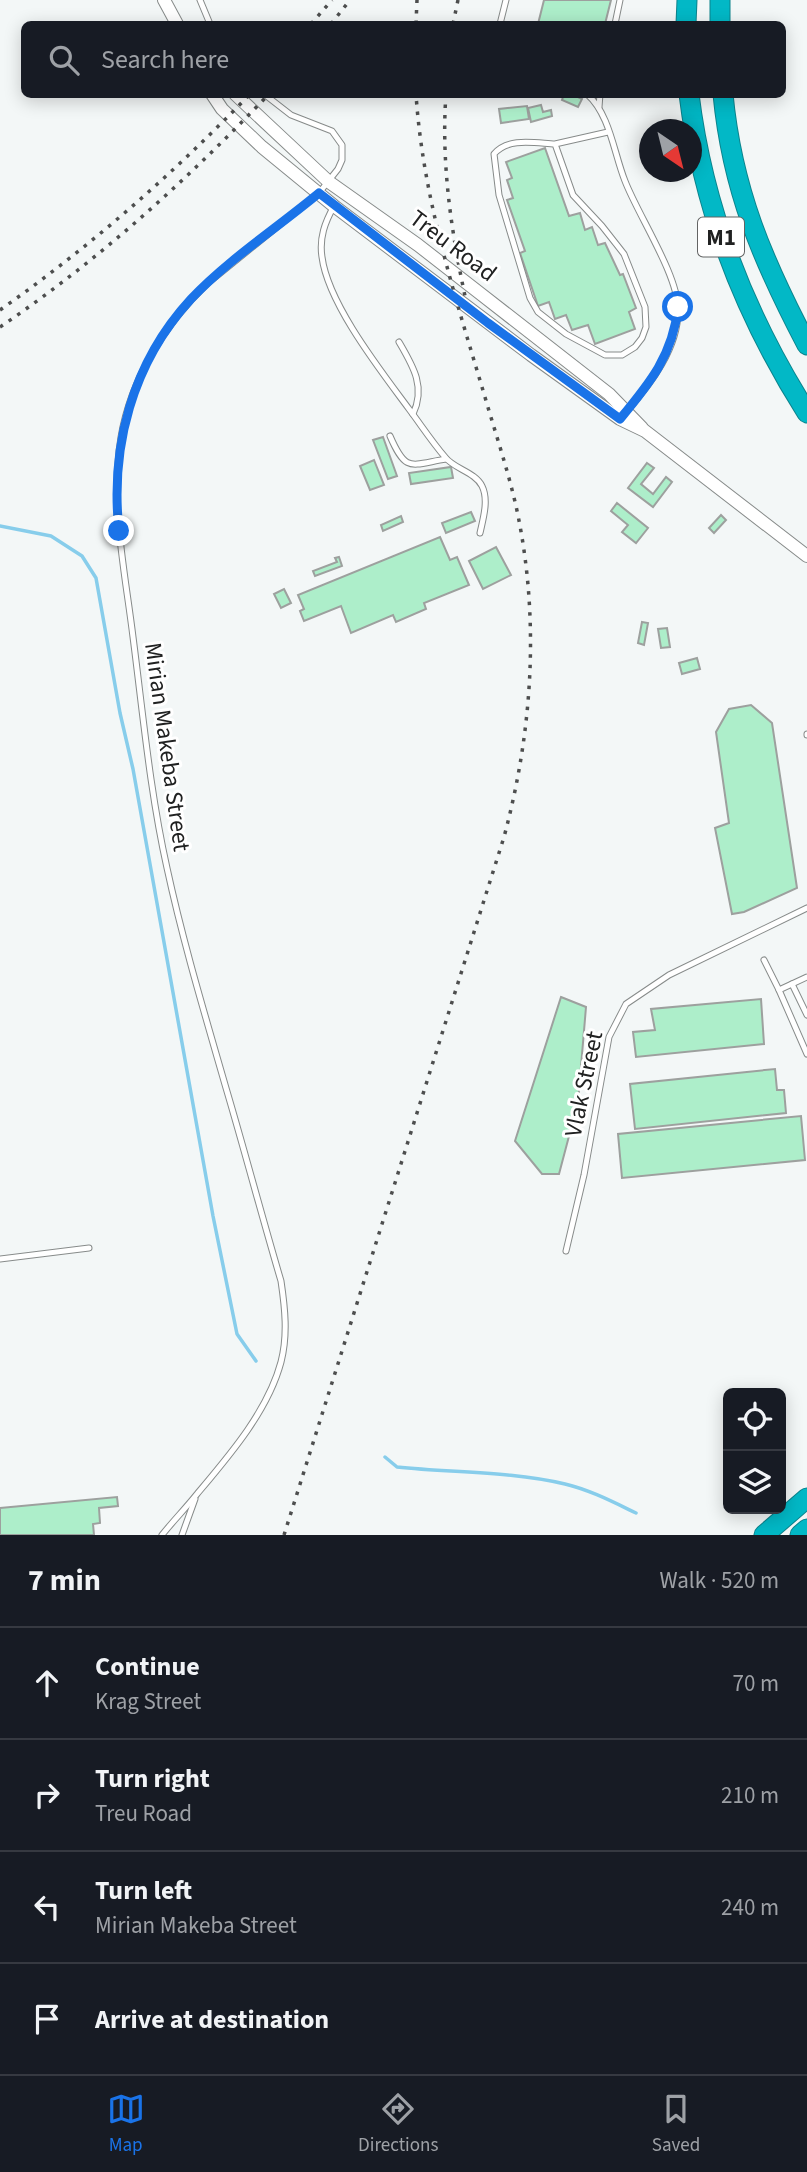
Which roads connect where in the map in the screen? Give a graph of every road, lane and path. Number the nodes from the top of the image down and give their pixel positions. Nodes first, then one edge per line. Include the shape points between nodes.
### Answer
1 (164, 0) edge
2 (201, 0) edge
3 (506, 0) edge
4 (620, 0) edge
5 (687, 0) edge
6 (720, 0) edge
7 (175, 21) edge
8 (209, 21) edge
9 (501, 21) edge
10 (616, 21) edge
11 (686, 21) edge
12 (720, 21) edge
13 (215, 98) edge
14 (239, 98) edge
15 (269, 98) edge
16 (591, 98) edge
17 (600, 98) edge
18 (690, 98) edge
19 (724, 98) edge
20 (599, 107) junction
21 (608, 132) junction
22 (555, 144) junction
23 (329, 182) junction
24 (319, 193) junction
25 (334, 206) junction
26 (399, 342) dead end
27 (807, 345) edge
28 (807, 412) edge
29 (413, 414) junction
30 (624, 415) junction
31 (390, 436) dead end
32 (446, 459) junction
33 (480, 533) dead end
34 (807, 556) edge
35 (807, 908) edge
36 (764, 960) dead end
37 (807, 977) edge
38 (792, 984) junction
39 (779, 990) junction
40 (807, 1015) edge
41 (807, 1055) edge
42 (89, 1248) dead end
43 (566, 1251) dead end
44 (0, 1259) edge
45 (196, 1496) junction
46 (807, 1498) edge
47 (807, 1529) edge
48 (162, 1535) edge
49 (181, 1535) edge
50 (764, 1535) edge
51 (800, 1535) edge

1 - 7 street
2 - 8 lane
3 - 9 lane
4 - 10 lane
5 - 11 highway
6 - 12 highway
13 - 24 street, Treu Road via 262,147
14 - 23 street, Treu Road
15 - 23 lane, Mirian Makeba Street via 291,115 337,135 343,155
16 - 20 lane
17 - 20 lane
18 - 28 highway, M1 via 715,218 741,292
19 - 27 highway, M1 via 735,175 748,219
20 - 21 lane
21 - 22 lane
21 - 30 lane via 625,183 673,283 678,307 668,352
22 - 22 lane via 510,143 500,146 494,155 499,195 530,298 538,312 566,334 605,355 622,355 642,338 645,307 624,254 573,195
23 - 24 lane, Mirian Makeba Street
23 - 30 street, Treu Road via 418,245
24 - 25 street, Treu Road
24 - 45 lane, Mirian Makeba Street via 208,283 163,336 129,408 116,481 148,762 167,868 286,1311 281,1362 264,1402
25 - 29 lane via 321,237 327,276 365,348
25 - 30 street, Treu Road via 488,323
26 - 29 lane via 419,382
29 - 32 lane
30 - 34 street, Treu Road
31 - 32 lane via 404,463
32 - 33 lane via 484,488
35 - 43 lane, Vlak Street via 669,975 626,1004 610,1037
36 - 39 lane
37 - 38 lane
38 - 39 lane
38 - 40 lane
39 - 41 lane
42 - 44 lane
45 - 48 lane, Mirian Makeba Street
45 - 49 lane, Mirian Makeba Street
46 - 50 highway
47 - 51 highway

